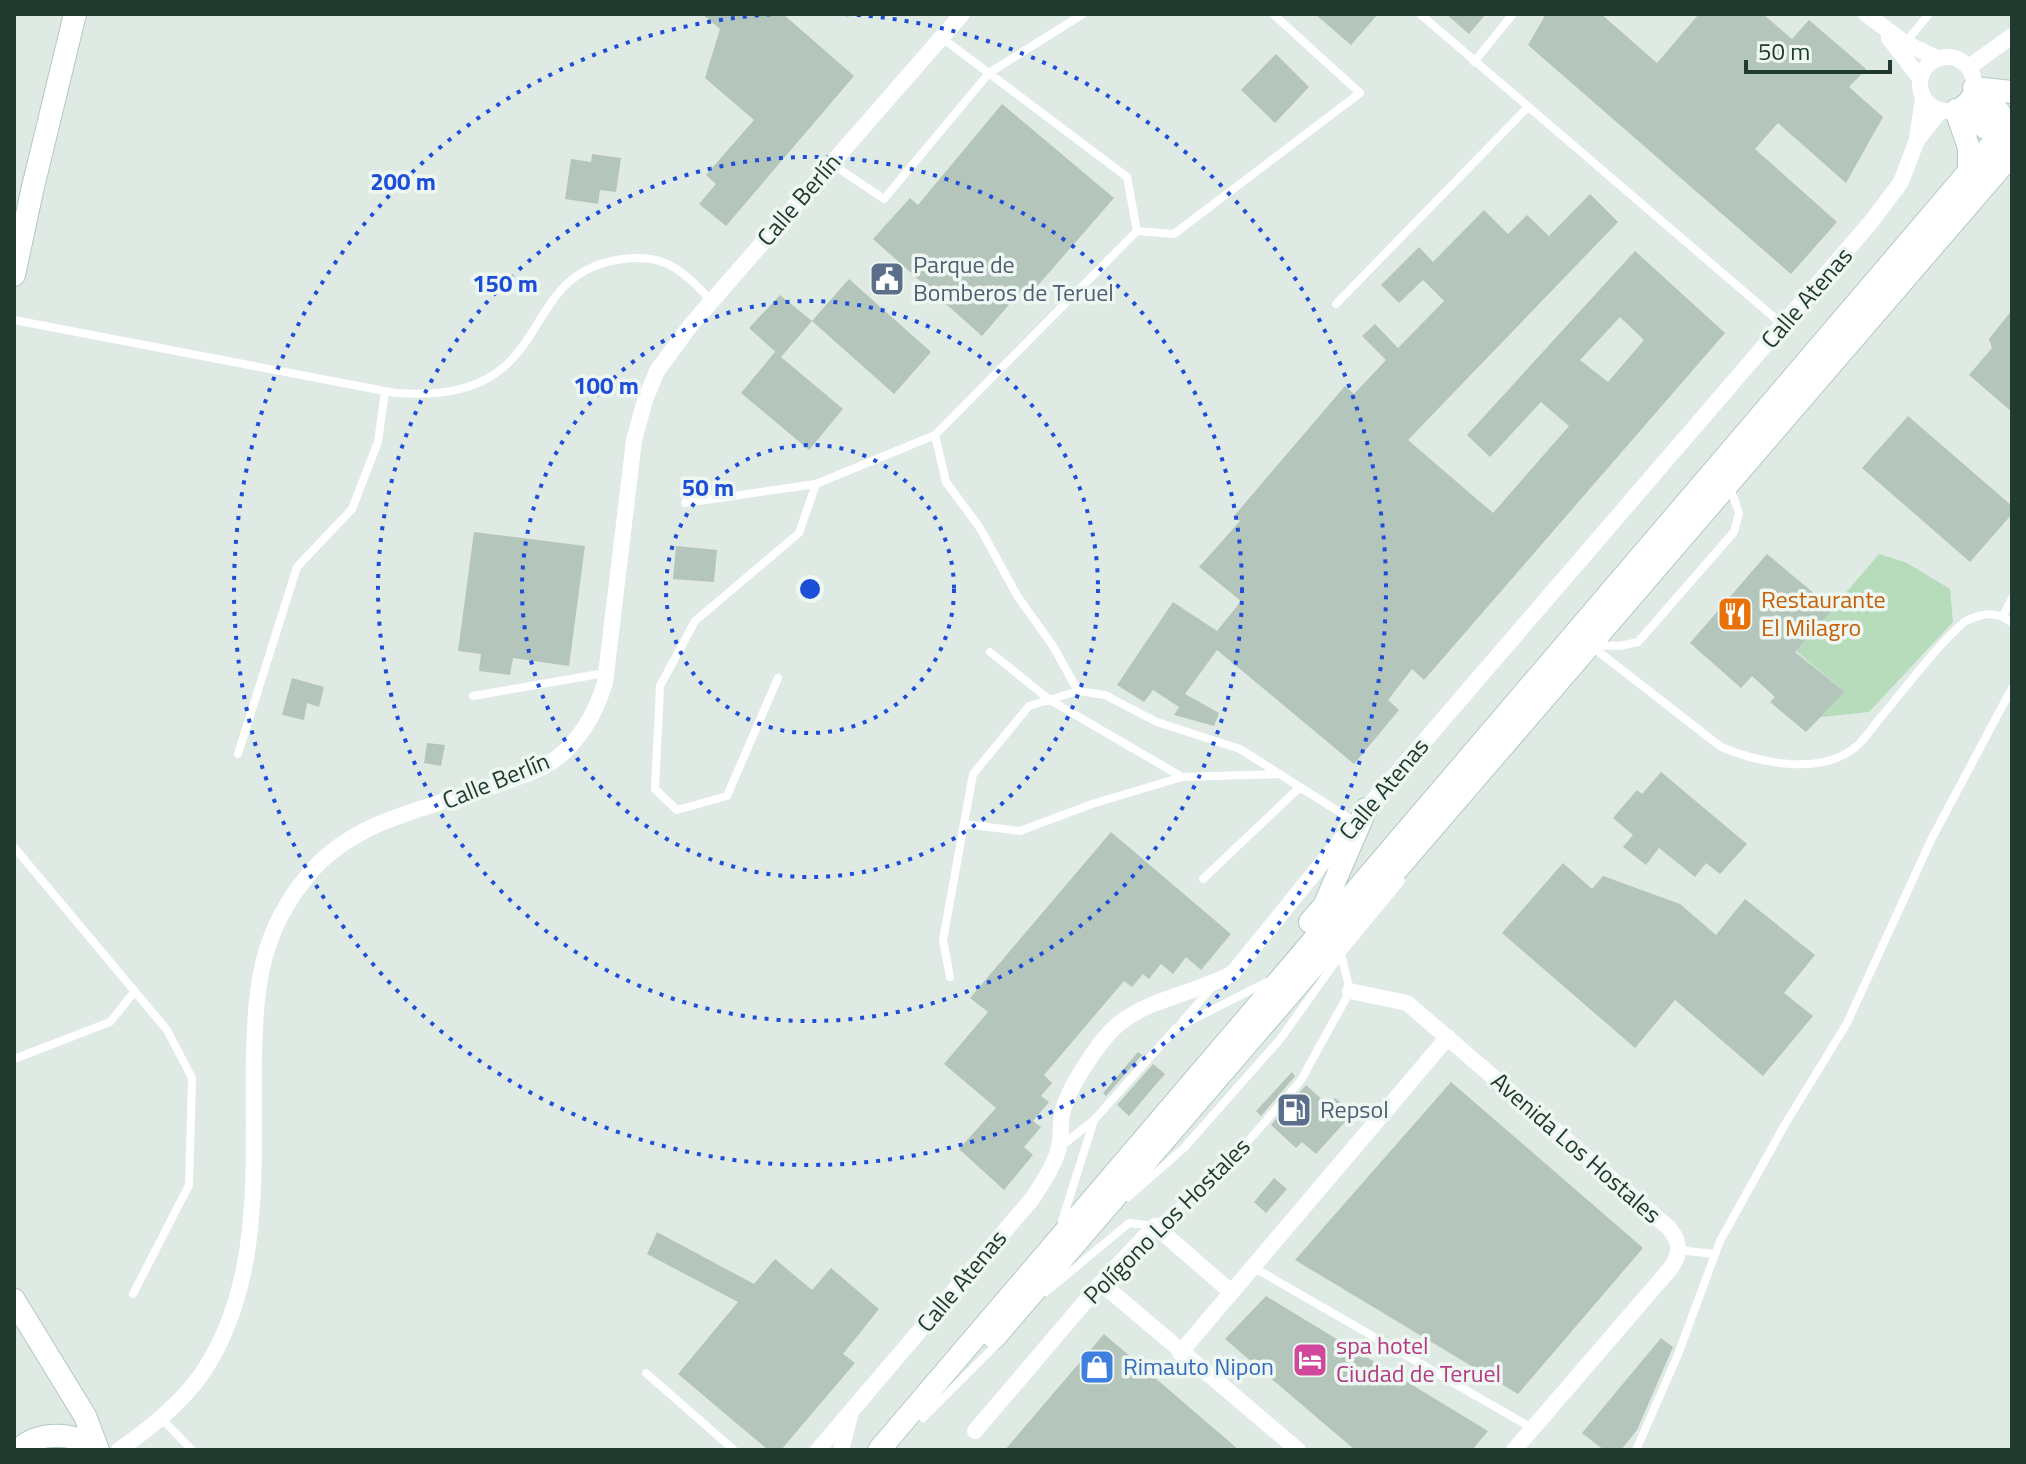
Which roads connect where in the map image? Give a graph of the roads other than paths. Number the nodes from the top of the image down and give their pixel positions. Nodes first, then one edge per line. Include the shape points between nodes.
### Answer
1 (75, 14) edge
2 (962, 14) edge
3 (1083, 14) edge
4 (1273, 14) edge
5 (1420, 14) edge
6 (1513, 14) edge
7 (1929, 14) edge
8 (1875, 17) edge
9 (2012, 36) edge
10 (942, 37) junction
11 (1905, 43) junction
12 (1937, 58) junction
13 (1474, 62) junction
14 (989, 73) junction
15 (1920, 78) junction
16 (2012, 92) edge
17 (1962, 97) junction
18 (1923, 98) junction
19 (1527, 108) junction
20 (2010, 124) edge
21 (1917, 140) junction
22 (2012, 154) edge
23 (832, 164) junction
24 (1969, 172) junction
25 (1137, 231) junction
26 (14, 275) edge
27 (712, 301) junction
28 (1336, 304) dead end
29 (14, 320) edge
30 (1783, 325) junction
31 (1841, 353) junction
32 (385, 391) junction
33 (935, 435) junction
34 (1728, 483) junction
35 (816, 484) junction
36 (685, 503) dead end
37 (2012, 598) edge
38 (2003, 616) junction
39 (2012, 623) edge
40 (1590, 644) junction
41 (990, 652) dead end
42 (606, 673) junction
43 (778, 678) dead end
44 (2012, 688) edge
45 (1078, 691) junction
46 (473, 696) dead end
47 (1050, 700) junction
48 (238, 754) dead end
49 (1279, 774) junction
50 (1182, 777) junction
51 (1300, 787) junction
52 (1447, 810) junction
53 (1361, 816) junction
54 (964, 824) junction
55 (14, 847) edge
56 (1203, 879) dead end
57 (1341, 954) junction
58 (1288, 969) junction
59 (950, 977) dead end
60 (1218, 982) junction
61 (135, 991) junction
62 (1253, 991) junction
63 (1350, 991) junction
64 (1176, 1028) junction
65 (1448, 1037) junction
66 (14, 1059) edge
67 (1094, 1120) junction
68 (1059, 1148) junction
69 (1062, 1221) junction
70 (1155, 1226) junction
71 (1085, 1234) junction
72 (1678, 1250) junction
73 (1715, 1254) junction
74 (1253, 1267) junction
75 (1101, 1283) junction
76 (1231, 1292) junction
77 (133, 1294) dead end
78 (14, 1300) edge
79 (979, 1332) junction
80 (1180, 1353) junction
81 (646, 1373) dead end
82 (851, 1411) junction
83 (161, 1418) junction
84 (923, 1418) junction
85 (1533, 1429) junction
86 (975, 1431) dead end
87 (18, 1450) edge
88 (98, 1450) edge
89 (119, 1450) edge
90 (192, 1450) edge
91 (734, 1450) edge
92 (818, 1450) edge
93 (841, 1450) edge
94 (879, 1450) edge
95 (902, 1450) edge
96 (1298, 1450) edge
97 (1514, 1450) edge
98 (1636, 1450) edge

1 - 26 main road
2 - 10 street, Calle Berlín
3 - 14 lane
4 - 25 lane via 1360,93 1174,234
5 - 13 lane
6 - 13 lane
7 - 11 lane
8 - 11 street
8 - 15 street
9 - 17 street
10 - 14 lane
10 - 23 street, Calle Berlín
11 - 12 street
12 - 15 street
12 - 17 street via 1954,58
13 - 19 lane
14 - 23 lane via 884,199
14 - 25 lane via 1127,177
15 - 18 street
16 - 17 main road
17 - 18 street
17 - 20 main road via 1985,128
17 - 21 street
17 - 24 main road
18 - 21 street
19 - 28 lane
19 - 30 lane
20 - 24 main road
20 - 31 main road via 2001,149 1905,263
21 - 30 street, Calle Atenas via 1890,200
22 - 31 main road
23 - 27 street, Calle Berlín
24 - 58 main road
25 - 33 lane
27 - 32 lane via 683,272 657,259 599,264 568,282 516,354 489,378 445,393
27 - 42 street, Calle Berlín via 657,371 645,400 634,440
29 - 32 lane
30 - 53 street, Calle Atenas
31 - 34 main road
32 - 48 lane via 378,442 352,509 297,567
33 - 35 lane
33 - 45 lane via 946,482 980,528
34 - 40 main road
34 - 40 lane via 1739,513 1734,532 1638,642
35 - 36 lane
35 - 43 lane via 799,533 695,621 660,686 655,789 677,810 727,796
37 - 38 lane
38 - 39 lane
38 - 40 lane via 1993,613 1964,622 1857,745 1814,762 1762,760 1721,747
40 - 52 main road
41 - 47 lane
42 - 46 lane
42 - 83 street, Calle Berlín via 591,718 549,764 354,836 311,872 281,914 266,948 258,987 251,1212 238,1298 204,1371
44 - 73 lane via 1931,840 1847,1023
45 - 47 lane
45 - 49 lane via 1105,695 1157,722 1240,749
47 - 50 lane
47 - 54 lane via 1029,706 973,774
49 - 50 lane
49 - 51 lane
50 - 54 lane via 1020,831
51 - 53 lane
51 - 56 lane
52 - 57 lane via 1427,850
52 - 71 main road
53 - 60 street, Calle Atenas via 1233,973
53 - 62 main road via 1324,906
54 - 59 lane via 943,940
55 - 61 lane
57 - 63 lane
57 - 71 lane via 1281,1038 1184,1148
58 - 62 lane
58 - 79 main road
60 - 64 lane
60 - 68 street, Calle Atenas via 1120,1022 1071,1091 1062,1112
61 - 66 lane via 110,1022
61 - 77 lane via 167,1030 192,1078 189,1185
62 - 64 lane
62 - 69 main road
63 - 65 street, Avenida Los Hostales via 1407,1003
63 - 70 lane, Polígono Los Hostales via 1301,1080 1225,1168
64 - 67 lane
65 - 72 street, Avenida Los Hostales via 1669,1228 1678,1239
65 - 74 street
67 - 68 lane
67 - 69 lane
68 - 82 street, Calle Atenas via 1032,1199
69 - 79 main road via 994,1302
70 - 75 street, Polígono Los Hostales
70 - 76 street
70 - 84 lane via 1129,1223 1116,1233 1044,1293
71 - 84 main road
72 - 73 lane
72 - 85 street via 1679,1258
73 - 98 lane
74 - 76 street
74 - 85 lane
75 - 80 street
75 - 86 street, Polígono Los Hostales
76 - 80 street
78 - 88 main road via 85,1416
79 - 94 main road
80 - 96 street
81 - 91 lane
82 - 92 street, Calle Atenas
82 - 93 street, Calle Atenas
83 - 89 street, Calle Berlín
83 - 90 lane
84 - 95 main road
85 - 97 street
87 - 88 main road via 39,1437 58,1435

